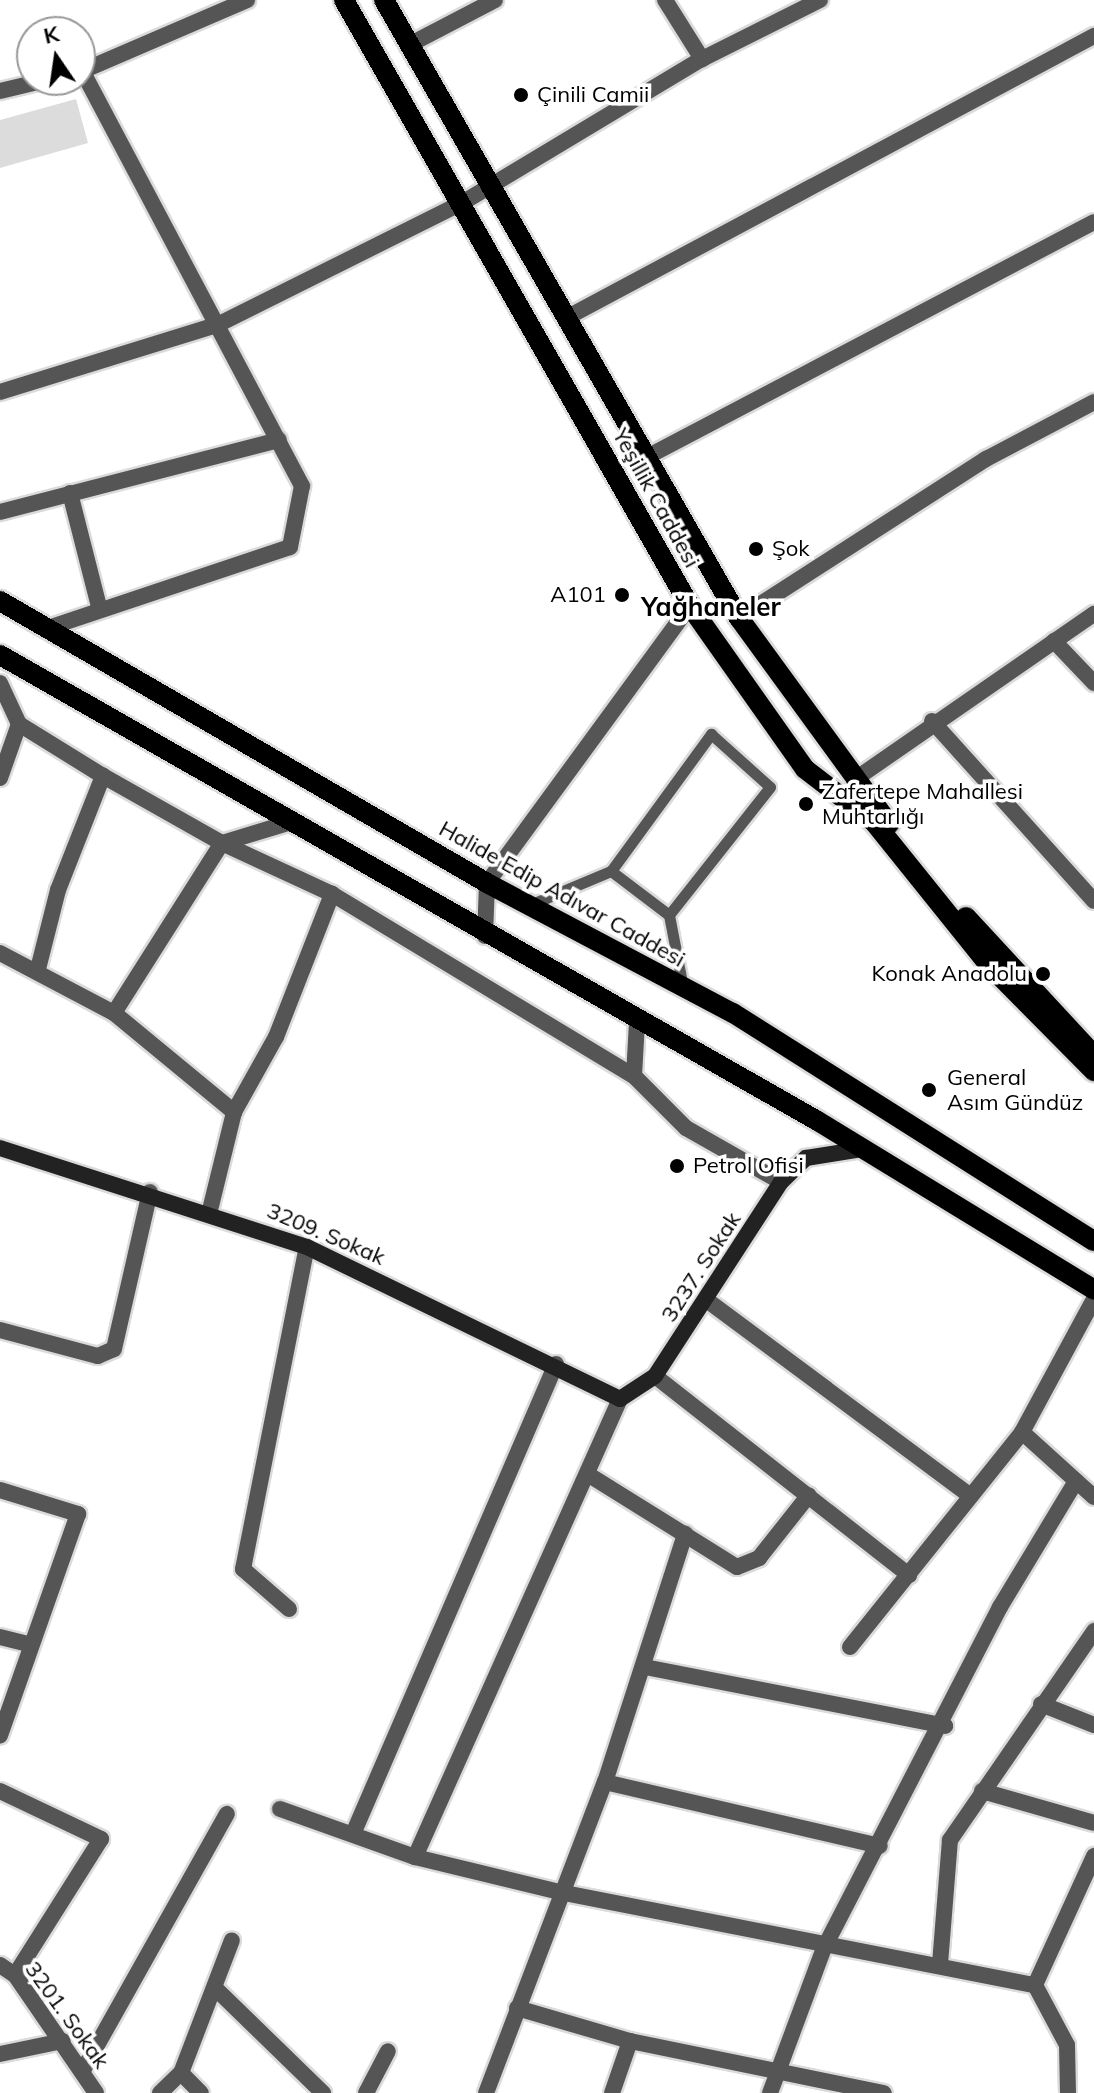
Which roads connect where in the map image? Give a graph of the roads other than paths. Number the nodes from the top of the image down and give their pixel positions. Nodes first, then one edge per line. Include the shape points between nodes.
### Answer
1 (247, 0) edge
2 (344, 0) edge
3 (384, 0) edge
4 (495, 0) edge
5 (665, 0) edge
6 (820, 0) edge
7 (1094, 36) edge
8 (409, 45) junction
9 (702, 59) junction
10 (96, 65) edge
11 (94, 96) edge
12 (494, 187) junction
13 (462, 203) junction
14 (1094, 222) edge
15 (566, 318) junction
16 (217, 325) junction
17 (0, 392) edge
18 (1094, 402) edge
19 (279, 440) junction
20 (643, 459) junction
21 (70, 493) junction
22 (0, 512) edge
23 (0, 601) edge
24 (690, 606) junction
25 (99, 607) junction
26 (1094, 614) edge
27 (739, 618) junction
28 (45, 629) junction
29 (1054, 641) junction
30 (0, 655) edge
31 (0, 683) edge
32 (1094, 683) edge
33 (932, 721) junction
34 (19, 724) junction
35 (103, 776) junction
36 (0, 778) edge
37 (854, 780) junction
38 (291, 822) junction
39 (222, 843) junction
40 (611, 871) junction
41 (487, 883) junction
42 (332, 894) junction
43 (1094, 901) edge
44 (532, 904) junction
45 (669, 915) junction
46 (485, 936) junction
47 (0, 953) edge
48 (38, 969) junction
49 (683, 988) junction
50 (114, 1013) junction
51 (637, 1023) junction
52 (1094, 1055) edge
53 (1094, 1071) edge
54 (634, 1076) junction
55 (234, 1112) junction
56 (0, 1148) edge
57 (863, 1149) junction
58 (781, 1182) junction
59 (150, 1192) junction
60 (210, 1210) junction
61 (1094, 1241) edge
62 (307, 1247) junction
63 (1094, 1290) edge
64 (1094, 1299) edge
65 (708, 1301) junction
66 (0, 1330) edge
67 (556, 1364) junction
68 (655, 1376) junction
69 (620, 1399) junction
70 (1022, 1432) junction
71 (589, 1475) junction
72 (1076, 1481) junction
73 (0, 1490) edge
74 (809, 1495) junction
75 (971, 1496) junction
76 (1094, 1497) edge
77 (685, 1534) junction
78 (909, 1575) junction
79 (289, 1609) dead end
80 (1094, 1631) edge
81 (0, 1637) edge
82 (31, 1645) junction
83 (850, 1647) dead end
84 (645, 1667) junction
85 (1041, 1704) junction
86 (1094, 1725) edge
87 (945, 1726) junction
88 (0, 1736) edge
89 (605, 1782) junction
90 (0, 1791) edge
91 (982, 1791) junction
92 (280, 1809) dead end
93 (227, 1814) dead end
94 (1094, 1823) edge
95 (353, 1834) junction
96 (880, 1846) junction
97 (1094, 1856) edge
98 (415, 1857) junction
99 (564, 1893) junction
100 (232, 1940) dead end
101 (824, 1948) junction
102 (940, 1964) junction
103 (0, 1965) edge
104 (15, 1975) junction
105 (1035, 1985) junction
106 (215, 1988) junction
107 (517, 2008) junction
108 (63, 2041) junction
109 (630, 2041) junction
110 (388, 2051) dead end
111 (0, 2054) edge
112 (82, 2072) junction
113 (181, 2073) junction
114 (776, 2073) junction
115 (96, 2093) edge
116 (160, 2093) edge
117 (201, 2093) edge
118 (323, 2093) edge
119 (366, 2093) edge
120 (486, 2093) edge
121 (612, 2093) edge
122 (770, 2093) edge
123 (884, 2093) edge
124 (1068, 2093) edge

1 - 10 street
2 - 13 main road, Yeşillik Caddesi
3 - 8 main road, Yeşillik Caddesi
4 - 8 street
5 - 9 street
6 - 9 street
7 - 15 street
8 - 12 main road, Yeşillik Caddesi
9 - 12 street
11 - 16 street
12 - 13 street
12 - 15 main road, Yeşillik Caddesi
13 - 16 street
13 - 24 main road, Yeşillik Caddesi
14 - 20 street
15 - 20 main road, Yeşillik Caddesi
16 - 17 street
16 - 19 street
18 - 27 street via 986,459
19 - 21 street
19 - 25 street via 302,486 290,547
20 - 27 main road, Yeşillik Caddesi
21 - 22 street
21 - 25 street
23 - 28 main road, Halide Edip Adıvar Caddesi
24 - 27 main road via 714,606
24 - 41 street
24 - 53 main road, Yeşillik Caddesi via 805,769 874,822 988,964
25 - 28 street
26 - 29 street
27 - 37 main road, Yeşillik Caddesi
28 - 41 main road, Halide Edip Adıvar Caddesi
29 - 32 street
29 - 33 street
30 - 38 main road
31 - 34 street
33 - 37 street
33 - 43 street
34 - 35 street
34 - 36 street
35 - 39 street
35 - 48 street via 58,890
37 - 52 main road, Yeşillik Caddesi via 948,897
38 - 39 street
38 - 46 main road
39 - 42 street
39 - 50 street
40 - 44 lane
40 - 45 lane
40 - 45 lane via 711,734 770,787
41 - 44 main road, Halide Edip Adıvar Caddesi
41 - 46 street
42 - 54 street
42 - 55 street via 276,1037
44 - 49 main road, Halide Edip Adıvar Caddesi
45 - 49 lane
46 - 51 main road
47 - 48 street
48 - 50 street
49 - 61 main road, Halide Edip Adıvar Caddesi
50 - 55 street
51 - 54 street
51 - 57 main road
54 - 58 street via 686,1128
55 - 60 street
56 - 59 main road, 3209. Sokak
57 - 58 main road, 3237. Sokak via 806,1158
57 - 63 main road
58 - 65 main road, 3237. Sokak
59 - 60 main road, 3209. Sokak
59 - 66 street via 114,1349 98,1356
60 - 62 main road, 3209. Sokak
62 - 67 main road, 3209. Sokak
62 - 79 street via 243,1569
64 - 70 street
65 - 68 main road, 3237. Sokak
65 - 75 street
67 - 69 main road, 3209. Sokak
67 - 95 street
68 - 69 main road, 3237. Sokak
68 - 74 street
69 - 71 street
70 - 72 street
70 - 75 street
71 - 77 street
71 - 98 street
72 - 76 street
72 - 87 street via 1000,1607
73 - 82 street via 78,1514
74 - 77 street via 747,1565 737,1567
74 - 78 street
75 - 78 street
77 - 84 street
78 - 83 street
80 - 85 street
81 - 82 street
82 - 88 street
84 - 87 street
84 - 89 street
85 - 86 street
85 - 91 street
87 - 96 street
89 - 96 street
89 - 99 street
90 - 104 street via 101,1839
91 - 94 street
91 - 102 street via 950,1840
92 - 95 street
93 - 112 street
95 - 98 street
96 - 101 street
97 - 105 street
98 - 99 street
99 - 101 street
99 - 107 street
100 - 106 street
101 - 102 street
101 - 114 street
102 - 105 street
103 - 104 street, 3201. Sokak
104 - 108 street, 3201. Sokak
105 - 124 street via 1067,2045
106 - 113 street
106 - 118 street
107 - 109 street
107 - 120 street
108 - 111 street
108 - 112 street, 3201. Sokak
109 - 114 street
109 - 121 street
110 - 119 street
112 - 115 street, 3201. Sokak
113 - 116 street
113 - 117 street
114 - 122 street
114 - 123 street

